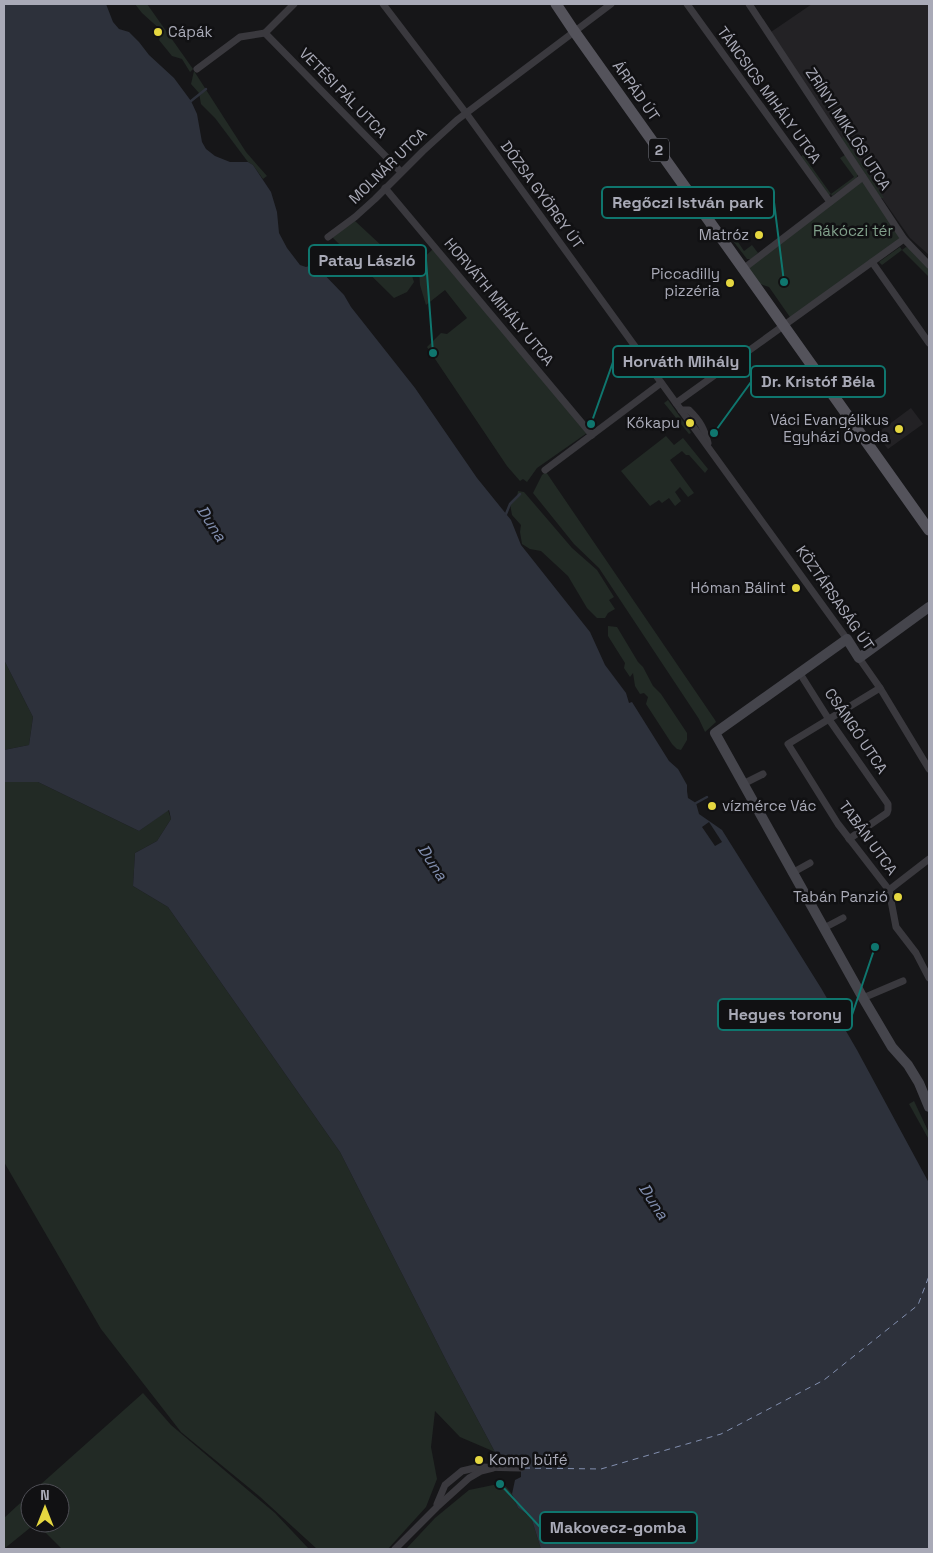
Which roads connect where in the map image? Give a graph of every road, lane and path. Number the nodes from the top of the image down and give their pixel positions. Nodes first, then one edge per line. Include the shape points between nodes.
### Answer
1 (294, 4) edge
2 (383, 4) edge
3 (556, 4) edge
4 (611, 4) edge
5 (687, 4) edge
6 (749, 4) edge
7 (574, 31) junction
8 (265, 33) junction
9 (197, 69) dead end
10 (466, 113) junction
11 (401, 172) junction
12 (864, 177) junction
13 (385, 188) junction
14 (830, 202) junction
15 (328, 237) dead end
16 (904, 239) junction
17 (872, 262) junction
18 (929, 265) edge
19 (744, 269) junction
20 (784, 325) junction
21 (929, 343) edge
22 (661, 383) junction
23 (676, 403) junction
24 (681, 410) junction
25 (592, 435) junction
26 (709, 448) junction
27 (545, 470) dead end
28 (929, 530) edge
29 (929, 607) edge
30 (847, 639) junction
31 (859, 658) junction
32 (799, 672) junction
33 (880, 688) junction
34 (828, 718) junction
35 (929, 769) edge
36 (763, 774) dead end
37 (743, 784) junction
38 (849, 839) junction
39 (929, 859) edge
40 (810, 863) dead end
41 (792, 873) junction
42 (889, 890) junction
43 (843, 918) dead end
44 (824, 928) junction
45 (929, 978) edge
46 (902, 981) dead end
47 (863, 998) junction
48 (929, 1107) edge
49 (521, 1468) dead end
50 (395, 1549) edge

1 - 8 street
2 - 10 street, DÓZSA GYÖRGY ÚT
3 - 7 main road, ÁRPÁD ÚT / 2
4 - 7 street, MOLNÁR UTCA
5 - 14 street, TÁNCSICS MIHÁLY UTCA
6 - 12 street, ZRÍNYI MIKLÓS UTCA
7 - 10 street, MOLNÁR UTCA
7 - 19 main road, ÁRPÁD ÚT / 2
8 - 9 street via 240,37
8 - 11 street, VETÉSI PÁL UTCA
10 - 11 street, MOLNÁR UTCA
10 - 22 street, DÓZSA GYÖRGY ÚT
11 - 13 street, MOLNÁR UTCA
12 - 14 street
12 - 16 street, ZRÍNYI MIKLÓS UTCA
13 - 15 street, MOLNÁR UTCA
13 - 25 street, HORVÁTH MIHÁLY UTCA
14 - 19 street
16 - 17 street
16 - 18 street, ZRÍNYI MIKLÓS UTCA
17 - 20 street
17 - 21 street
19 - 20 main road, 2
20 - 23 street
20 - 28 main road, 2
22 - 23 street, DÓZSA GYÖRGY ÚT
22 - 25 street
23 - 24 street, KÖZTÁRSASÁG ÚT
24 - 26 street, KÖZTÁRSASÁG ÚT
24 - 26 street, KÖZTÁRSASÁG ÚT via 689,410 697,418
25 - 27 street
26 - 30 street, KÖZTÁRSASÁG ÚT
29 - 31 street
30 - 31 street, KÖZTÁRSASÁG ÚT
30 - 32 street
31 - 33 street, KÖZTÁRSASÁG ÚT
32 - 34 street, CSÁNGÓ UTCA
32 - 37 street via 715,733
33 - 34 street
33 - 35 street, KÖZTÁRSASÁG ÚT
34 - 38 street, CSÁNGÓ UTCA via 888,807 886,813
34 - 38 street, TABÁN UTCA via 788,744
36 - 37 street
37 - 41 street
38 - 42 street, TABÁN UTCA
39 - 42 street
40 - 41 street
41 - 44 street
42 - 45 street, TABÁN UTCA via 896,927
43 - 44 street
44 - 47 street
46 - 47 street
47 - 48 street via 892,1047 908,1064
49 - 50 street via 479,1467 462,1471 445,1485 436,1507

